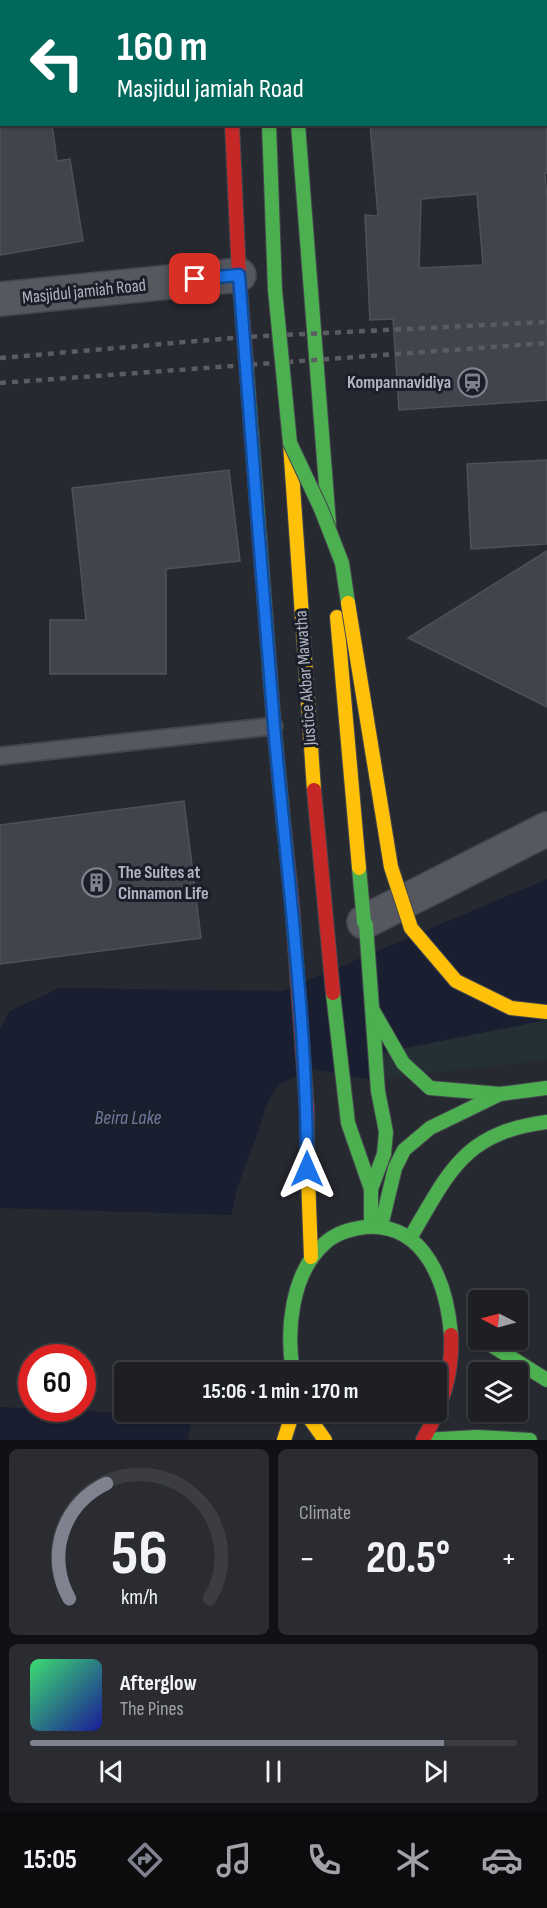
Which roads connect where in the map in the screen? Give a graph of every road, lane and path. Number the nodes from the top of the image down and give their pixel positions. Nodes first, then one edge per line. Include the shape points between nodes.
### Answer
1 (232, 126) edge
2 (269, 126) edge
3 (298, 126) edge
4 (239, 275) junction
5 (0, 299) edge
6 (290, 443) junction
7 (274, 726) junction
8 (0, 756) edge
9 (547, 829) edge
10 (365, 924) junction
11 (372, 1009) junction
12 (547, 1012) edge
13 (547, 1088) edge
14 (500, 1094) junction
15 (547, 1122) edge
16 (371, 1189) junction
17 (376, 1226) junction
18 (410, 1238) junction
19 (311, 1257) junction
20 (465, 1328) edge
21 (499, 1350) edge
22 (291, 1362) edge
23 (547, 1380) edge
24 (290, 1422) edge
25 (312, 1422) edge
26 (284, 1440) edge
27 (325, 1440) edge
28 (423, 1440) edge
29 (530, 1440) edge

1 - 4 main road, Justice Akbar Mawatha
2 - 6 main road, Justice Akbar Mawatha, bridge via 275,290
3 - 10 main road
4 - 5 street, Masjidul jamiah Road
4 - 7 main road, Justice Akbar Mawatha
6 - 12 main road, bridge via 342,563 391,867 411,928 456,981 511,1008
6 - 16 main road, Justice Akbar Mawatha via 308,730 330,970 348,1123
7 - 8 lane
7 - 19 main road, Justice Akbar Mawatha via 307,1110
9 - 10 street
10 - 11 main road
11 - 14 main road via 403,1063 430,1088
11 - 16 main road via 378,1091 386,1132 384,1154
13 - 14 main road
14 - 17 main road via 430,1128 404,1150
15 - 18 main road via 492,1135 471,1149 455,1167
16 - 17 main road, Justice Akbar Mawatha
17 - 18 main road
17 - 19 main road via 349,1229 333,1236
18 - 20 main road via 425,1251
19 - 22 main road via 291,1313
20 - 28 main road via 453,1355 439,1411
21 - 23 main road
24 - 26 main road
25 - 27 main road
28 - 29 main road

